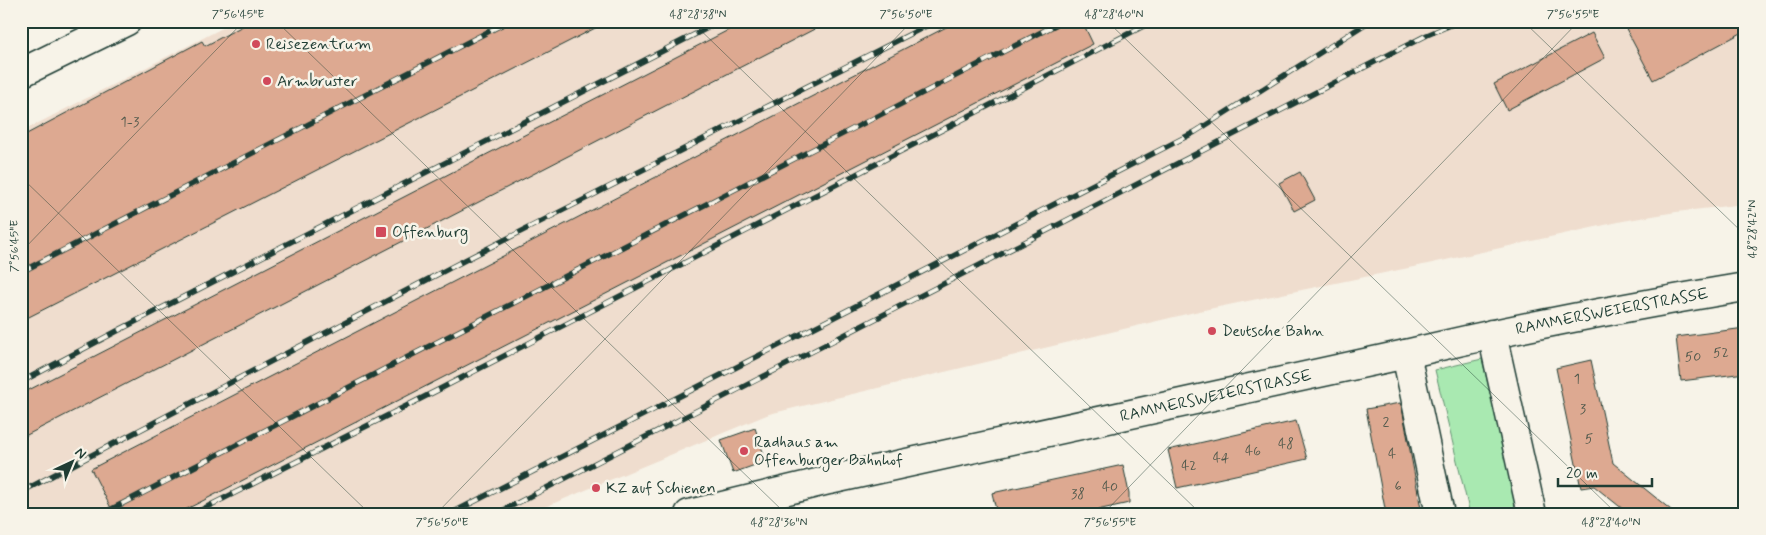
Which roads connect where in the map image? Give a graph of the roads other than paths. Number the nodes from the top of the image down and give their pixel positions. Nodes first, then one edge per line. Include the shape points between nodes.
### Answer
1 (127, 21) edge
2 (21, 73) edge
3 (1745, 287) edge
4 (1492, 334) junction
5 (1406, 354) junction
6 (782, 503) edge
7 (689, 514) edge
8 (1440, 514) edge
9 (1532, 514) edge

1 - 2 street
3 - 4 street, RAMMERSWEIERSTRASSE
4 - 5 street, RAMMERSWEIERSTRASSE
4 - 9 street
5 - 6 street, RAMMERSWEIERSTRASSE via 829,480
5 - 8 street
6 - 7 street, RAMMERSWEIERSTRASSE

